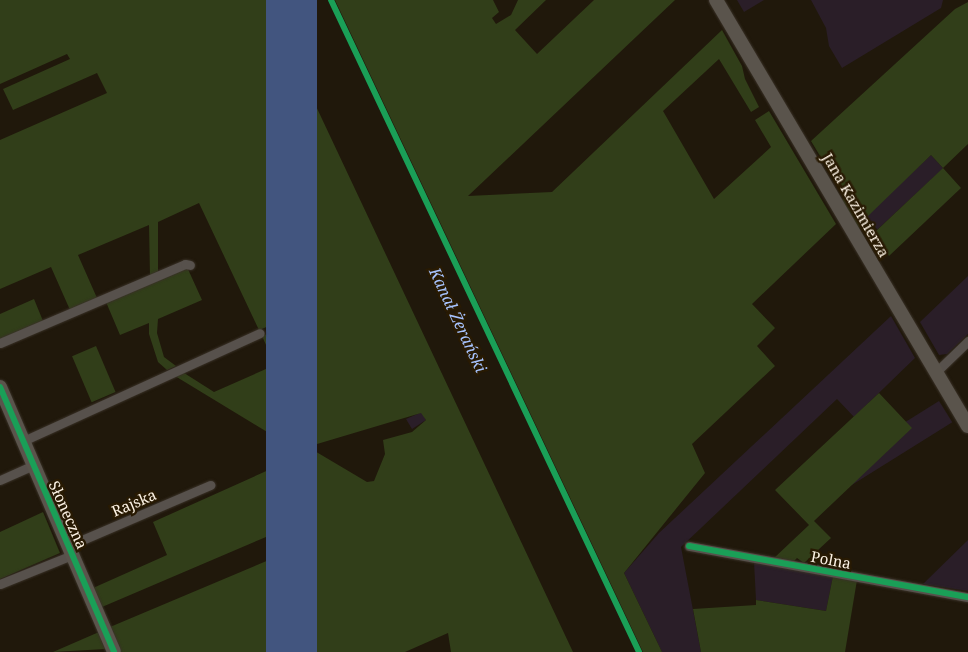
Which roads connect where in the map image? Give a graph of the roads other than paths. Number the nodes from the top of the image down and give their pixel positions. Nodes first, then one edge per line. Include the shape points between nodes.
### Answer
1 (716, 0) edge
2 (190, 266) dead end
3 (260, 333) dead end
4 (968, 341) edge
5 (0, 343) edge
6 (936, 372) junction
7 (0, 387) edge
8 (968, 426) edge
9 (23, 441) junction
10 (33, 465) junction
11 (0, 480) edge
12 (210, 485) dead end
13 (689, 546) dead end
14 (70, 550) junction
15 (0, 584) edge
16 (968, 597) edge
17 (114, 652) edge

1 - 6 main road, Jana Kazimierza
2 - 5 street via 185,264
3 - 9 street
4 - 6 street
6 - 8 main road, Jana Kazimierza
7 - 9 main road, Słoneczna
9 - 10 main road, Słoneczna
10 - 11 street
10 - 14 main road, Słoneczna
12 - 14 street, Rajska
13 - 16 street, Polna
14 - 15 street, Rajska
14 - 17 main road, Słoneczna

